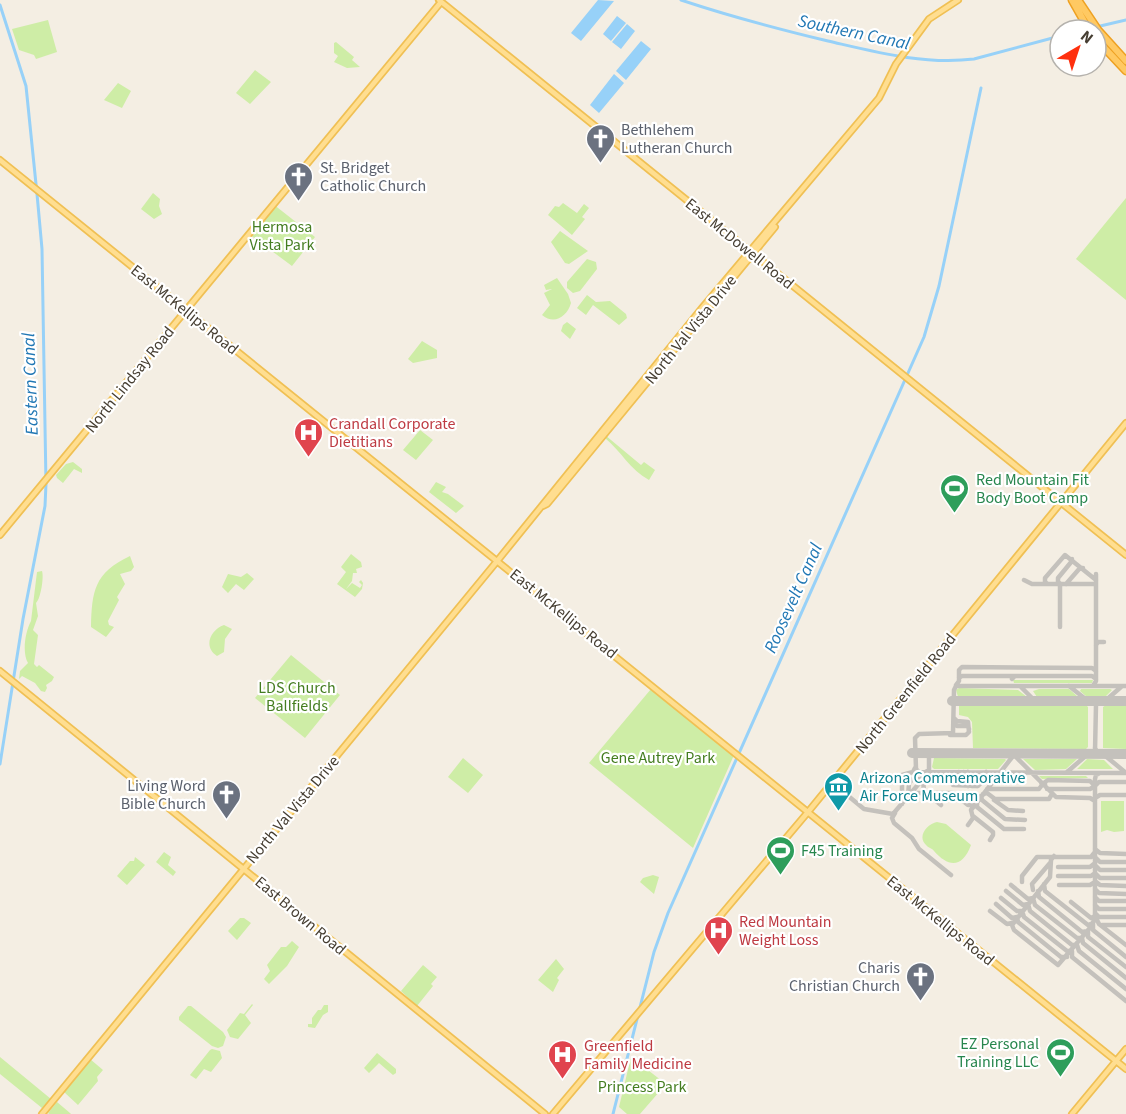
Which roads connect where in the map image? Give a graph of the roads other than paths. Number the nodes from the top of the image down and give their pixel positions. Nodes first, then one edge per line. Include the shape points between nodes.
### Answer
1 (958, 0) edge
2 (1081, 0) edge
3 (440, 1) edge
4 (1070, 2) edge
5 (1086, 16) junction
6 (1079, 18) edge
7 (1108, 52) edge
8 (1126, 61) edge
9 (1126, 71) edge
10 (0, 160) edge
11 (751, 252) junction
12 (186, 310) junction
13 (1126, 425) edge
14 (1061, 504) junction
15 (0, 535) edge
16 (1126, 556) edge
17 (498, 560) junction
18 (0, 671) edge
19 (808, 812) junction
20 (243, 867) junction
21 (1126, 1049) edge
22 (1116, 1061) junction
23 (1126, 1069) edge
24 (42, 1114) edge
25 (545, 1114) edge
26 (553, 1114) edge
27 (1072, 1114) edge

1 - 11 main road, North Val Vista Drive via 928,19 879,98
2 - 5 highway
3 - 11 main road, East McDowell Road
3 - 12 main road, North Lindsay Road
4 - 5 highway
4 - 6 highway
5 - 8 highway
7 - 9 highway
10 - 12 main road, East McKellips Road
11 - 14 main road, East McDowell Road
11 - 17 main road, North Val Vista Drive
12 - 15 main road, North Lindsay Road
12 - 17 main road, East McKellips Road
13 - 14 main road, North Greenfield Road
14 - 16 main road, East McDowell Road
14 - 19 main road, North Greenfield Road
17 - 19 main road, East McKellips Road
17 - 20 main road, North Val Vista Drive
18 - 20 main road, East Brown Road
19 - 22 main road, East McKellips Road
19 - 26 main road, North Greenfield Road
20 - 24 main road, North Val Vista Drive
20 - 25 main road, East Brown Road
21 - 22 main road
22 - 23 main road, East McKellips Road
22 - 27 main road

